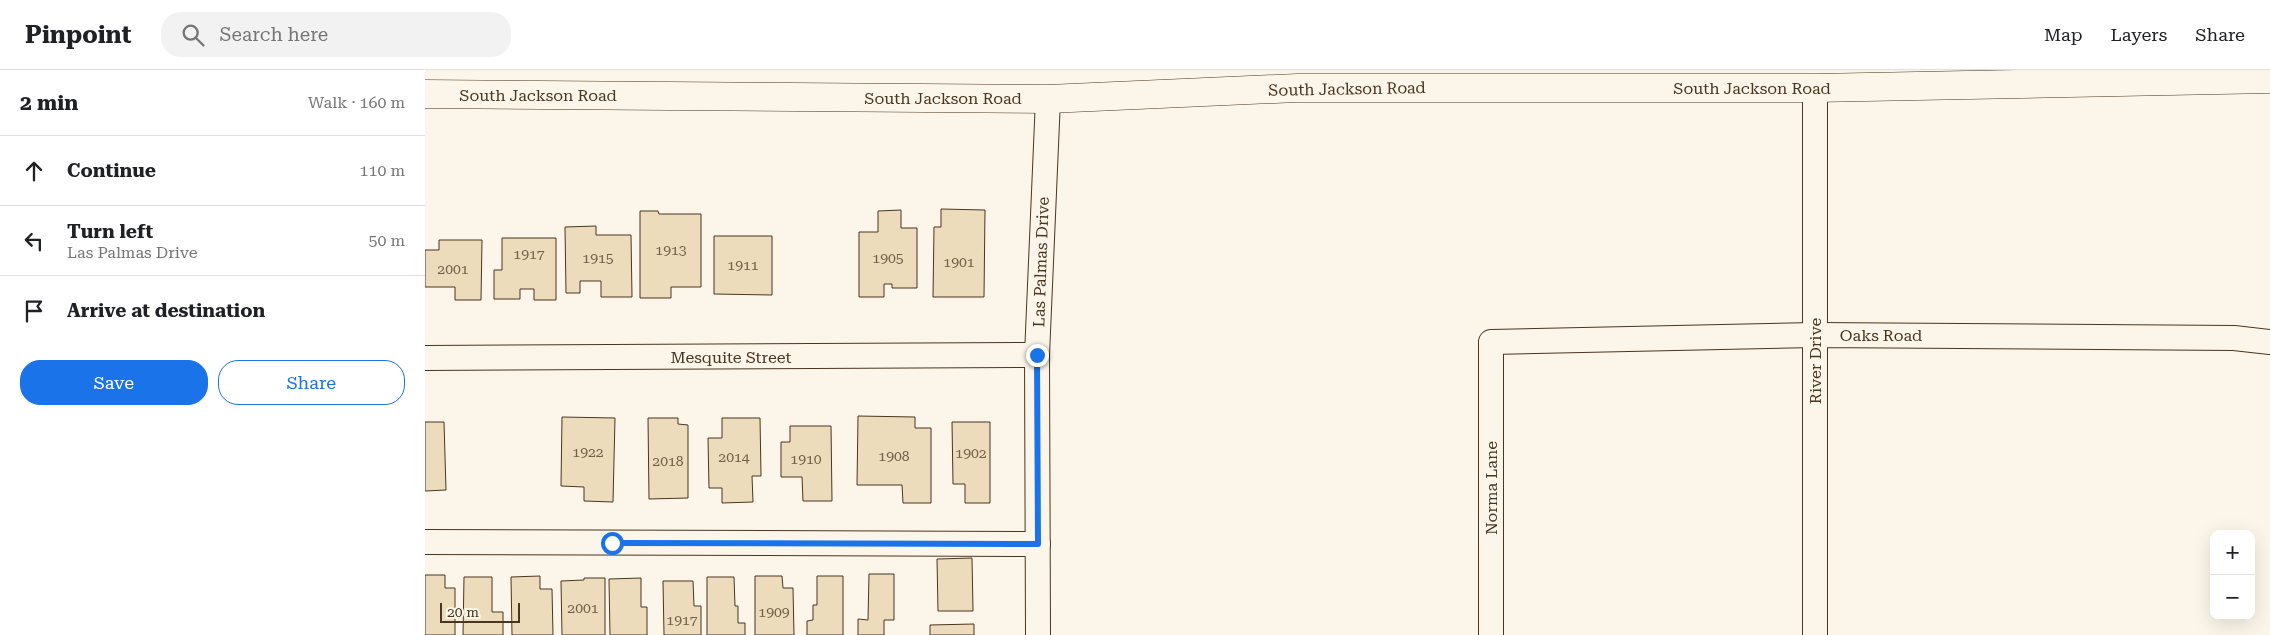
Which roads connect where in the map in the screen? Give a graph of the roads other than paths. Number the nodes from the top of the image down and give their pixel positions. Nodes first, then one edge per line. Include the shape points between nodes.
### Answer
1 (2270, 79) edge
2 (1815, 88) junction
3 (425, 94) edge
4 (1048, 98) junction
5 (1815, 335) junction
6 (1491, 342) joint
7 (2270, 342) edge
8 (1037, 355) junction
9 (425, 358) edge
10 (425, 542) edge
11 (1038, 544) junction
12 (1038, 635) edge
13 (1491, 635) edge
14 (1815, 635) edge

1 - 2 main road, South Jackson Road
2 - 4 main road, South Jackson Road via 1297,88
2 - 5 street, River Drive
3 - 4 main road, South Jackson Road
4 - 8 street, Las Palmas Drive
5 - 6 street, Oaks Road
5 - 7 street, Oaks Road via 2234,338
5 - 14 street, River Drive
6 - 13 street, Norma Lane
8 - 9 street, Mesquite Street
8 - 11 street, Las Palmas Drive
10 - 11 street
11 - 12 street, Las Palmas Drive

